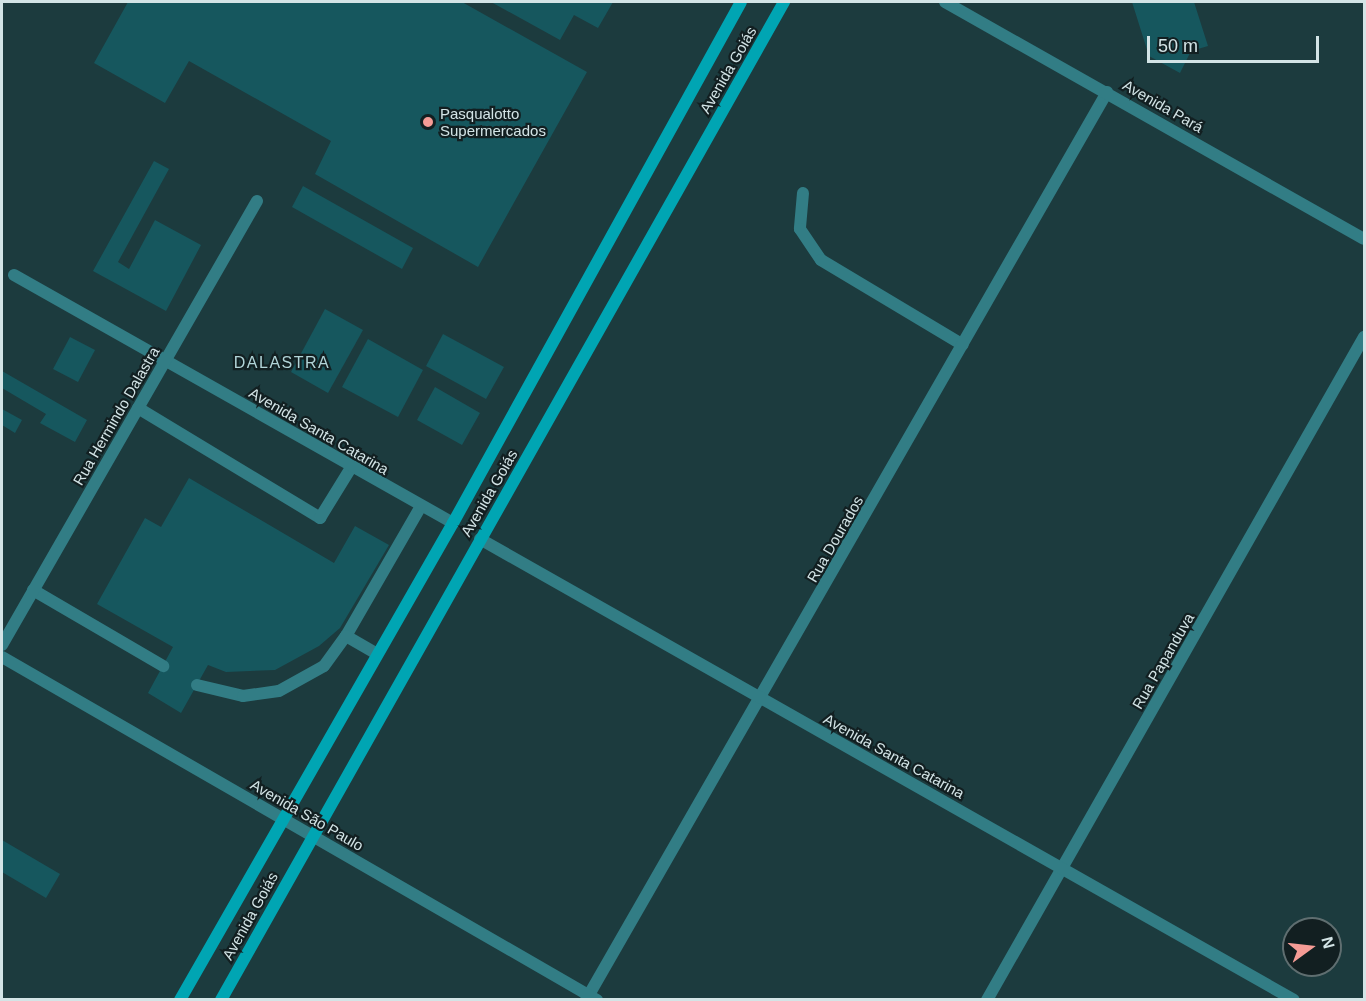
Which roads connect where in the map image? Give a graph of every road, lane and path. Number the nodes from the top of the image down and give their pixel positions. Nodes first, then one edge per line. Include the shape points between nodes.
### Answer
1 (741, 2) edge
2 (784, 2) edge
3 (945, 2) edge
4 (1107, 92) junction
5 (802, 194) dead end
6 (257, 201) dead end
7 (1365, 238) edge
8 (14, 275) dead end
9 (1365, 337) edge
10 (963, 345) junction
11 (165, 361) junction
12 (138, 408) junction
13 (351, 466) junction
14 (421, 506) junction
15 (453, 524) junction
16 (480, 539) junction
17 (33, 590) junction
18 (346, 636) junction
19 (2, 645) edge
20 (377, 654) junction
21 (2, 657) edge
22 (163, 666) dead end
23 (197, 685) dead end
24 (762, 698) junction
25 (282, 818) junction
26 (311, 835) junction
27 (1062, 867) junction
28 (590, 998) edge
29 (180, 999) edge
30 (221, 999) edge
31 (987, 999) edge
32 (1294, 999) edge

1 - 15 main road, Avenida Goiás
2 - 16 main road, Avenida Goiás
3 - 4 street, Avenida Pará
4 - 7 street, Avenida Pará
4 - 10 street, Rua Dourados
5 - 10 street via 801,229 821,260
6 - 11 street, Rua Hermindo Dalastra
8 - 11 street, Avenida Santa Catarina
9 - 27 street, Rua Papanduva
10 - 24 street, Rua Dourados
11 - 12 street, Rua Hermindo Dalastra
11 - 13 street, Avenida Santa Catarina
12 - 13 street via 320,518
12 - 17 street, Rua Hermindo Dalastra
13 - 14 street, Avenida Santa Catarina
14 - 15 street, Avenida Santa Catarina
14 - 18 street
15 - 20 main road, Avenida Goiás
16 - 24 street, Avenida Santa Catarina
16 - 26 main road, Avenida Goiás
17 - 19 street, Rua Hermindo Dalastra
17 - 22 street
18 - 20 street
18 - 23 street via 324,666 279,691 243,696
20 - 25 main road, Avenida Goiás
21 - 25 street, Avenida São Paulo
24 - 27 street, Avenida Santa Catarina
24 - 28 street, Rua Dourados
25 - 26 street, Avenida São Paulo
25 - 29 main road, Avenida Goiás
26 - 28 street, Avenida São Paulo
26 - 30 main road, Avenida Goiás
27 - 31 street, Rua Papanduva
27 - 32 street, Avenida Santa Catarina

